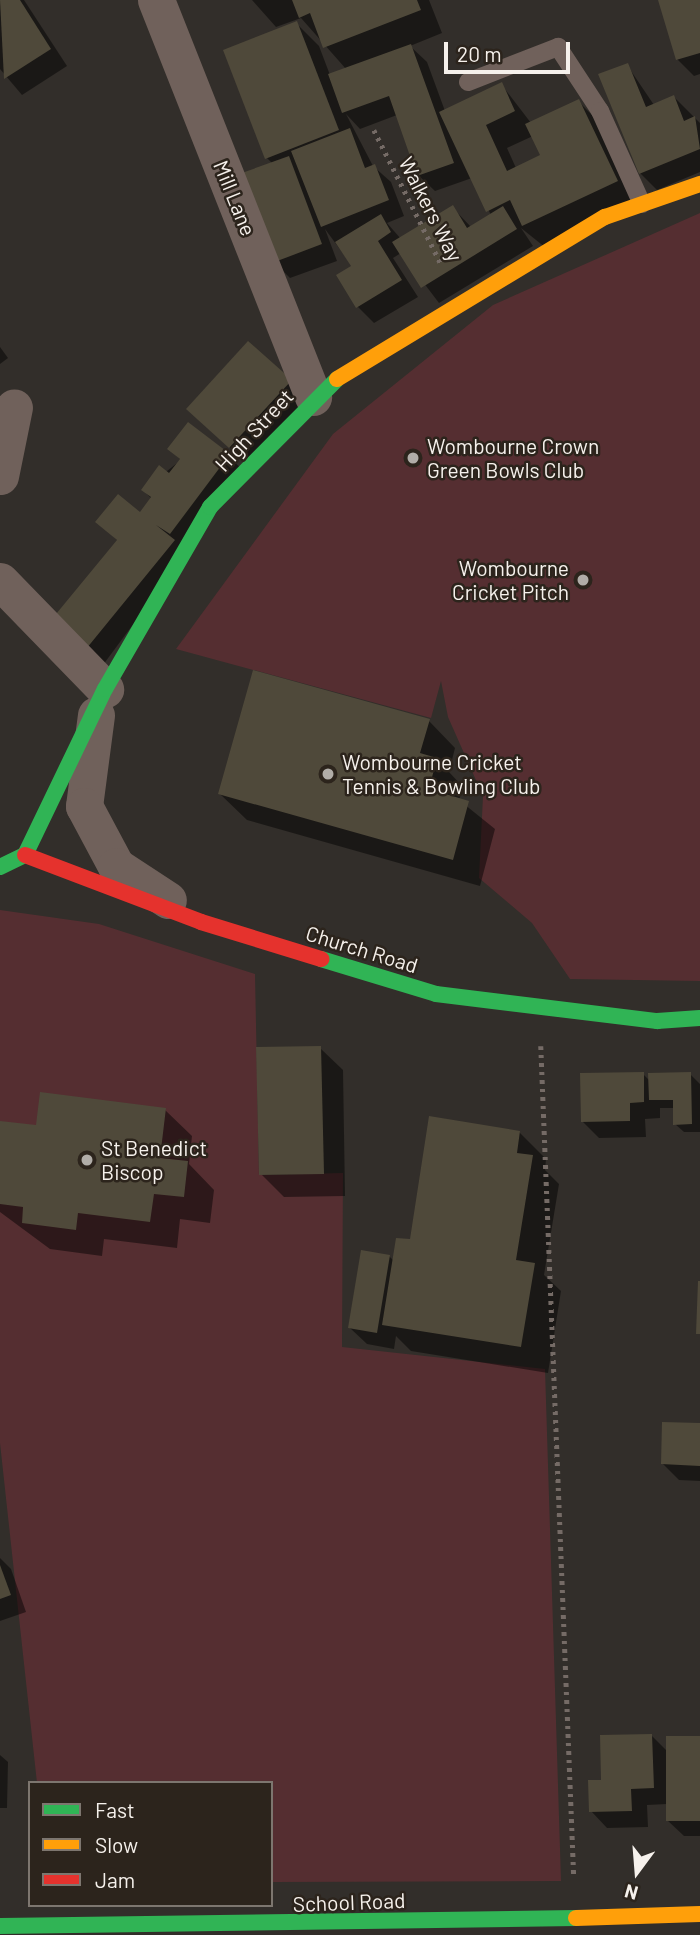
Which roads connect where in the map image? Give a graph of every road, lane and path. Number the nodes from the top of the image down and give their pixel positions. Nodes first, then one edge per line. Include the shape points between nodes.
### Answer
1 (156, 0) edge
2 (468, 82) dead end
3 (374, 130) dead end
4 (700, 184) edge
5 (642, 204) junction
6 (460, 301) junction
7 (313, 397) junction
8 (14, 407) dead end
9 (0, 476) edge
10 (0, 580) edge
11 (101, 697) junction
12 (25, 855) junction
13 (0, 867) edge
14 (201, 922) junction
15 (540, 1005) junction
16 (700, 1018) edge
17 (700, 1914) edge
18 (575, 1916) junction
19 (0, 1926) edge
20 (244, 1931) edge

1 - 7 street, Mill Lane
2 - 5 lane via 558,47 600,111
3 - 6 path, Walkers Way
4 - 5 street, High Street
5 - 6 street, High Street via 605,217
6 - 7 street, High Street via 370,354
7 - 11 street, High Street via 211,507
8 - 9 street
10 - 11 street
11 - 12 street, High Street
11 - 14 street via 84,806 116,866
12 - 13 street
12 - 14 street, Church Road
14 - 15 street, Church Road via 436,994
15 - 16 street, Church Road via 657,1021
15 - 18 path
17 - 18 street, School Road
18 - 20 street, School Road
19 - 20 street, School Road

